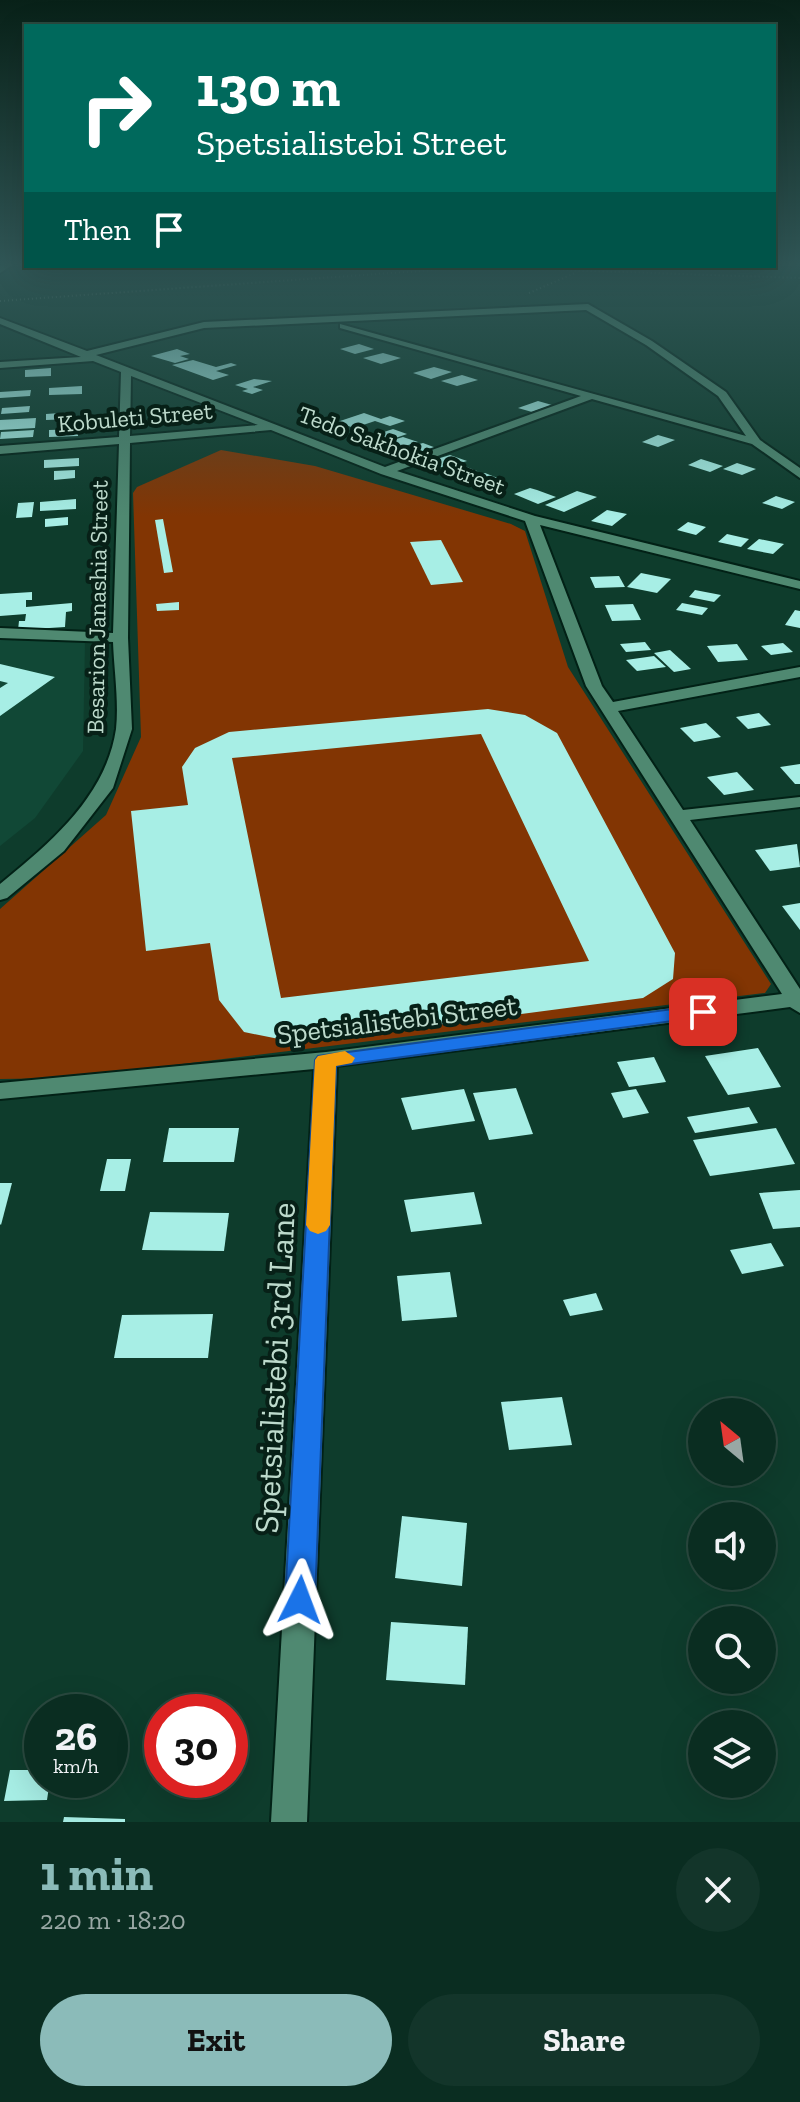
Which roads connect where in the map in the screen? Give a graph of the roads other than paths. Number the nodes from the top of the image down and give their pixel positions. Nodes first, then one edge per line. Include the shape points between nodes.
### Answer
1 (65, 347) edge
2 (126, 347) edge
3 (419, 347) edge
4 (655, 347) edge
5 (90, 357) junction
6 (0, 365) edge
7 (126, 371) junction
8 (594, 395) junction
9 (274, 427) junction
10 (123, 441) junction
11 (756, 442) junction
12 (0, 450) edge
13 (385, 471) junction
14 (800, 474) edge
15 (531, 519) junction
16 (800, 585) edge
17 (0, 633) edge
18 (120, 638) junction
19 (800, 672) edge
20 (608, 708) junction
21 (800, 802) edge
22 (678, 816) junction
23 (0, 894) edge
24 (799, 1002) edge
25 (326, 1060) junction
26 (0, 1091) edge
27 (289, 1822) edge

1 - 5 street, Tedo Sakhokia Street
2 - 5 street
3 - 8 street
4 - 11 street via 722,394
5 - 6 street
5 - 7 street, Tedo Sakhokia Street
7 - 9 street, Tedo Sakhokia Street
7 - 10 street, Besarion Janashia Street
8 - 11 street
8 - 13 street
9 - 10 street, Kobuleti Street
9 - 13 street, Tedo Sakhokia Street
10 - 12 street, Kobuleti Street
10 - 18 street, Besarion Janashia Street
11 - 14 street
13 - 15 street, Tedo Sakhokia Street
15 - 16 street, Tedo Sakhokia Street
15 - 20 street via 594,686
17 - 18 street
18 - 23 street, Besarion Janashia Street via 124,729 107,784 57,847
19 - 20 street
20 - 22 street
21 - 22 street
22 - 24 street
24 - 25 street, Spetsialistebi Street
25 - 26 street, Spetsialistebi Street
25 - 27 street, Spetsialistebi 3rd Lane

